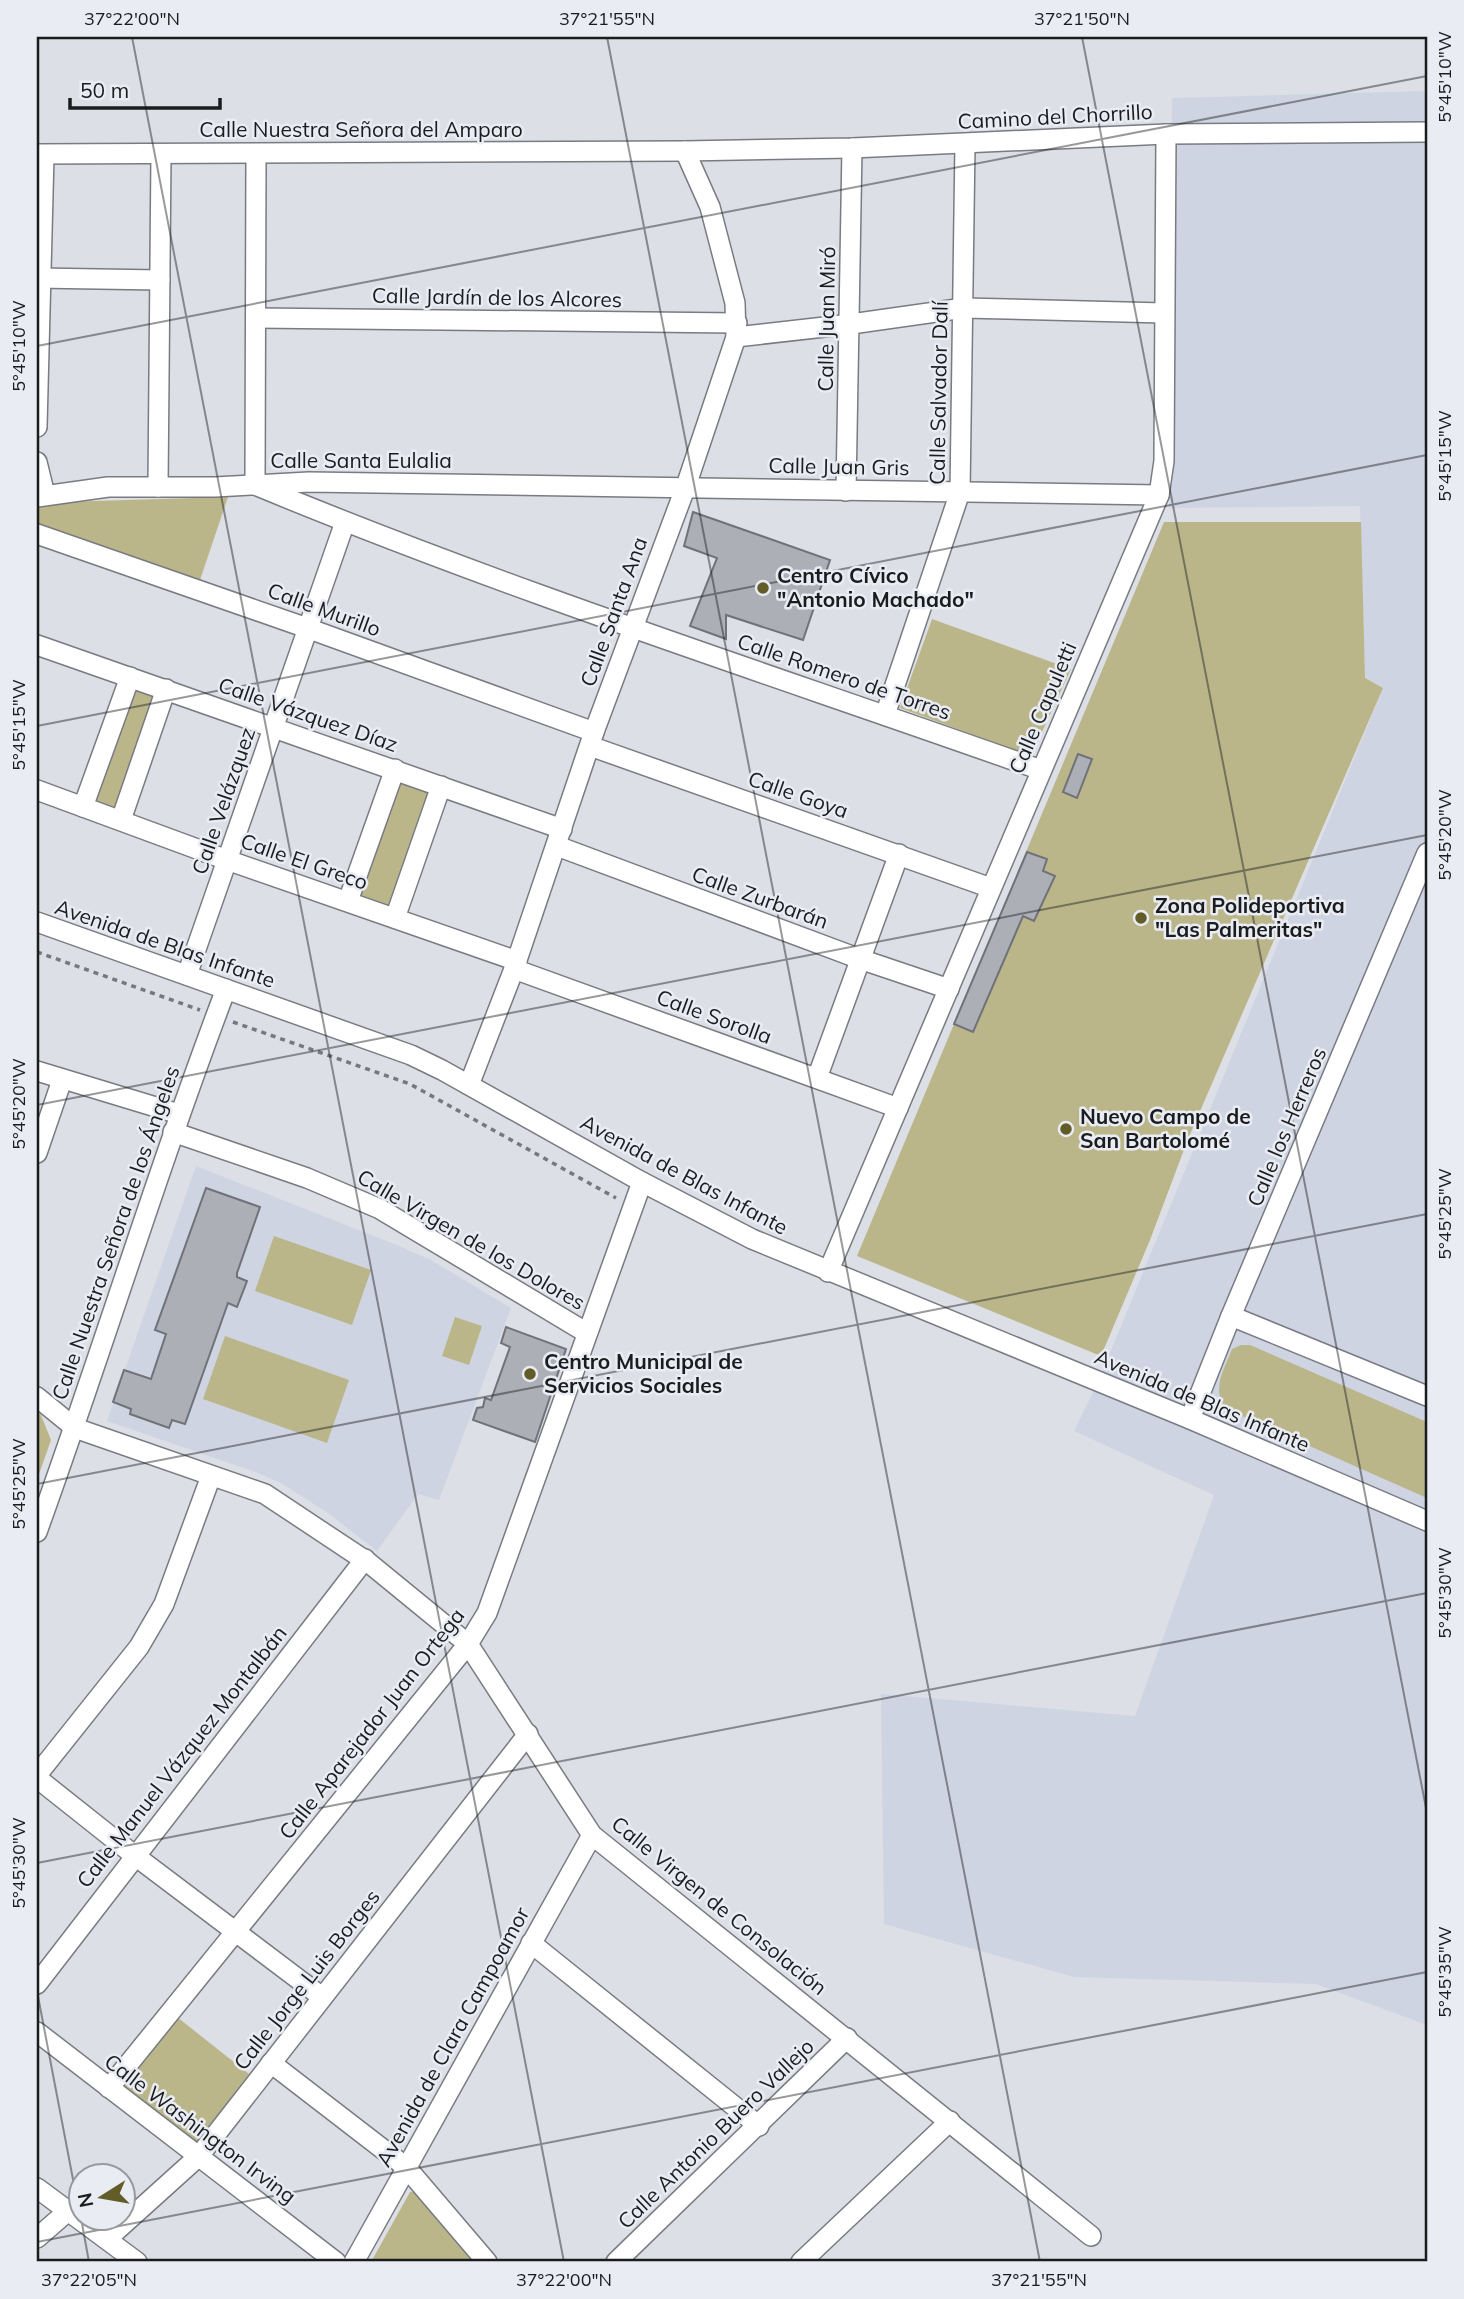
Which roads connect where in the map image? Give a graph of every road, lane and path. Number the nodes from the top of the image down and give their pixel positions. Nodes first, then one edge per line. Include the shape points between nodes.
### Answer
1 (1427, 132) edge
2 (1166, 134) junction
3 (965, 144) junction
4 (852, 148) junction
5 (685, 151) junction
6 (40, 154) edge
7 (161, 154) junction
8 (256, 154) junction
9 (39, 278) edge
10 (160, 280) junction
11 (964, 308) junction
12 (1164, 313) junction
13 (256, 318) junction
14 (850, 324) junction
15 (736, 330) junction
16 (37, 427) edge
17 (37, 462) edge
18 (255, 485) junction
19 (158, 486) junction
20 (686, 486) junction
21 (846, 491) junction
22 (960, 492) junction
23 (1159, 495) junction
24 (41, 496) edge
25 (345, 522) junction
26 (37, 534) edge
27 (307, 628) junction
28 (632, 628) junction
29 (37, 645) edge
30 (130, 677) junction
31 (166, 689) junction
32 (885, 715) junction
33 (274, 726) junction
34 (592, 739) junction
35 (395, 769) junction
36 (1041, 771) junction
37 (441, 786) junction
38 (37, 790) edge
39 (83, 807) junction
40 (121, 820) junction
41 (560, 838) junction
42 (1427, 853) edge
43 (899, 854) junction
44 (227, 860) junction
45 (991, 888) junction
46 (348, 901) junction
47 (395, 918) junction
48 (37, 922) edge
49 (37, 952) edge
50 (860, 959) junction
51 (516, 965) junction
52 (187, 975) junction
53 (226, 989) junction
54 (949, 989) junction
55 (216, 1016) junction
56 (37, 1071) edge
57 (817, 1078) junction
58 (62, 1080) junction
59 (469, 1085) junction
60 (898, 1108) junction
61 (176, 1123) junction
62 (37, 1153) edge
63 (642, 1182) junction
64 (632, 1207) junction
65 (828, 1272) junction
66 (1231, 1317) junction
67 (586, 1333) junction
68 (1427, 1396) edge
69 (37, 1397) edge
70 (1190, 1419) junction
71 (75, 1428) junction
72 (212, 1476) junction
73 (1427, 1521) edge
74 (37, 1532) edge
75 (365, 1559) junction
76 (468, 1643) junction
77 (528, 1734) junction
78 (37, 1776) edge
79 (592, 1835) junction
80 (134, 1855) junction
81 (237, 1931) junction
82 (531, 1942) junction
83 (37, 1984) edge
84 (322, 1997) junction
85 (37, 2032) edge
86 (847, 2038) junction
87 (271, 2063) junction
88 (109, 2088) junction
89 (950, 2121) junction
90 (759, 2126) junction
91 (199, 2156) junction
92 (406, 2167) junction
93 (37, 2188) edge
94 (66, 2210) edge
95 (66, 2213) edge
96 (97, 2232) edge
97 (1091, 2236) dead end
98 (37, 2238) edge
99 (107, 2239) junction
100 (137, 2262) edge
101 (336, 2262) edge
102 (354, 2262) edge
103 (487, 2262) edge
104 (616, 2262) edge
105 (801, 2262) edge

1 - 2 street, Camino del Chorrillo
2 - 3 street, Camino del Chorrillo
2 - 12 street, Calle Capuletti
3 - 4 street, Camino del Chorrillo
3 - 11 street, Calle Salvador Dalí
4 - 5 street, Camino del Chorrillo
4 - 14 street, Calle Juan Miró
5 - 8 street, Calle Nuestra Señora del Amparo
5 - 15 street, Calle Santa Ana via 710,207 735,303
6 - 7 street, Calle Nuestra Señora del Amparo
6 - 9 street
7 - 8 street, Calle Nuestra Señora del Amparo
7 - 10 street
8 - 13 street
9 - 10 street
9 - 16 street
10 - 19 street
11 - 12 street, Calle Jardín de los Alcores
11 - 14 street, Calle Jardín de los Alcores
11 - 22 street, Calle Salvador Dalí
12 - 23 street, Calle Capuletti via 1164,461
13 - 15 street, Calle Jardín de los Alcores
13 - 18 street
14 - 15 street, Calle Jardín de los Alcores
14 - 21 street, Calle Juan Miró
15 - 20 street, Calle Santa Ana
17 - 24 street
18 - 19 street, Calle Santa Eulalia
18 - 20 street, Calle Santa Eulalia
18 - 25 street, Calle Romero de Torres
19 - 24 street, Calle Santa Eulalia
20 - 21 street, Calle Juan Gris
20 - 28 street, Calle Santa Ana
21 - 22 street, Calle Juan Gris
22 - 23 street, Calle Juan Gris
22 - 32 street, Calle Salvador Dalí
23 - 36 street, Calle Capuletti
25 - 27 street, Calle Velázquez
25 - 28 street, Calle Romero de Torres
26 - 27 street, Calle Murillo
27 - 33 street, Calle Velázquez
27 - 34 street, Calle Murillo
28 - 32 street, Calle Romero de Torres
28 - 34 street, Calle Santa Ana
29 - 30 street, Calle Vázquez Díaz
30 - 31 street, Calle Vázquez Díaz
30 - 39 street
31 - 33 street, Calle Vázquez Díaz
31 - 40 street
32 - 36 street, Calle Romero de Torres
33 - 35 street, Calle Vázquez Díaz
33 - 44 street, Calle Velázquez
34 - 41 street, Calle Santa Ana
34 - 43 street, Calle Goya
35 - 37 street, Calle Vázquez Díaz
35 - 46 street
36 - 45 street, Calle Capuletti
37 - 41 street, Calle Vázquez Díaz
37 - 47 street
38 - 39 street, Calle El Greco
39 - 40 street, Calle El Greco
40 - 44 street, Calle El Greco
41 - 50 street, Calle Zurbarán
41 - 51 street, Calle Santa Ana
42 - 66 street, Calle los Herreros
43 - 45 street, Calle Goya
43 - 50 street
44 - 46 street, Calle El Greco
44 - 52 street, Calle Velázquez
45 - 54 street, Calle Capuletti
46 - 47 street, Calle El Greco
47 - 51 street, Calle El Greco
48 - 52 street, Avenida de Blas Infante
49 - 55 path
50 - 54 street, Calle Zurbarán
50 - 57 street
51 - 57 street, Calle Sorolla
51 - 59 street, Calle Santa Ana
52 - 53 street, Avenida de Blas Infante
53 - 55 street, Calle Nuestra Señora de los Ángeles
53 - 59 street, Avenida de Blas Infante via 379,1043
54 - 60 street, Calle Capuletti
55 - 61 street, Calle Nuestra Señora de los Ángeles
55 - 64 path via 410,1084
56 - 58 street, Calle Virgen de los Dolores
57 - 60 street, Calle Sorolla
58 - 61 street, Calle Virgen de los Dolores
58 - 62 street
59 - 63 street, Avenida de Blas Infante
60 - 65 street, Calle Capuletti
61 - 67 street, Calle Virgen de los Dolores via 380,1209
61 - 71 street, Calle Nuestra Señora de los Ángeles
63 - 64 street, Calle Aparejador Juan Ortega
63 - 65 street, Avenida de Blas Infante via 752,1240
64 - 67 street, Calle Aparejador Juan Ortega
65 - 70 street, Avenida de Blas Infante
66 - 68 street
66 - 70 street, Calle los Herreros
67 - 76 street, Calle Aparejador Juan Ortega via 491,1604
69 - 71 street, Calle Virgen de Consolación
70 - 73 street, Avenida de Blas Infante
71 - 72 street, Calle Virgen de Consolación
71 - 74 street, Calle Nuestra Señora de los Ángeles
72 - 75 street, Calle Virgen de Consolación via 265,1494
72 - 78 street via 164,1604 139,1647
75 - 76 street, Calle Virgen de Consolación
75 - 80 street, Calle Manuel Vázquez Montalbán
76 - 77 street, Calle Virgen de Consolación
76 - 81 street, Calle Aparejador Juan Ortega
77 - 79 street, Calle Virgen de Consolación
77 - 84 street, Calle Jorge Luis Borges
78 - 80 street
79 - 82 street, Avenida de Clara Campoamor
79 - 86 street, Calle Virgen de Consolación
80 - 81 street
80 - 83 street, Calle Manuel Vázquez Montalbán
81 - 84 street
81 - 88 street, Calle Aparejador Juan Ortega
82 - 90 street
82 - 92 street, Avenida de Clara Campoamor
84 - 87 street, Calle Jorge Luis Borges
85 - 88 street, Calle Washington Irving
86 - 89 street, Calle Virgen de Consolación
86 - 90 street, Calle Antonio Buero Vallejo
87 - 91 street, Calle Jorge Luis Borges
87 - 92 street
88 - 91 street, Calle Washington Irving
89 - 97 street, Calle Virgen de Consolación
89 - 105 street
90 - 104 street, Calle Antonio Buero Vallejo
91 - 99 street, Calle Jorge Luis Borges
91 - 101 street, Calle Washington Irving
92 - 102 street, Avenida de Clara Campoamor
92 - 103 street
93 - 94 street
95 - 98 street
96 - 99 street
99 - 100 street

